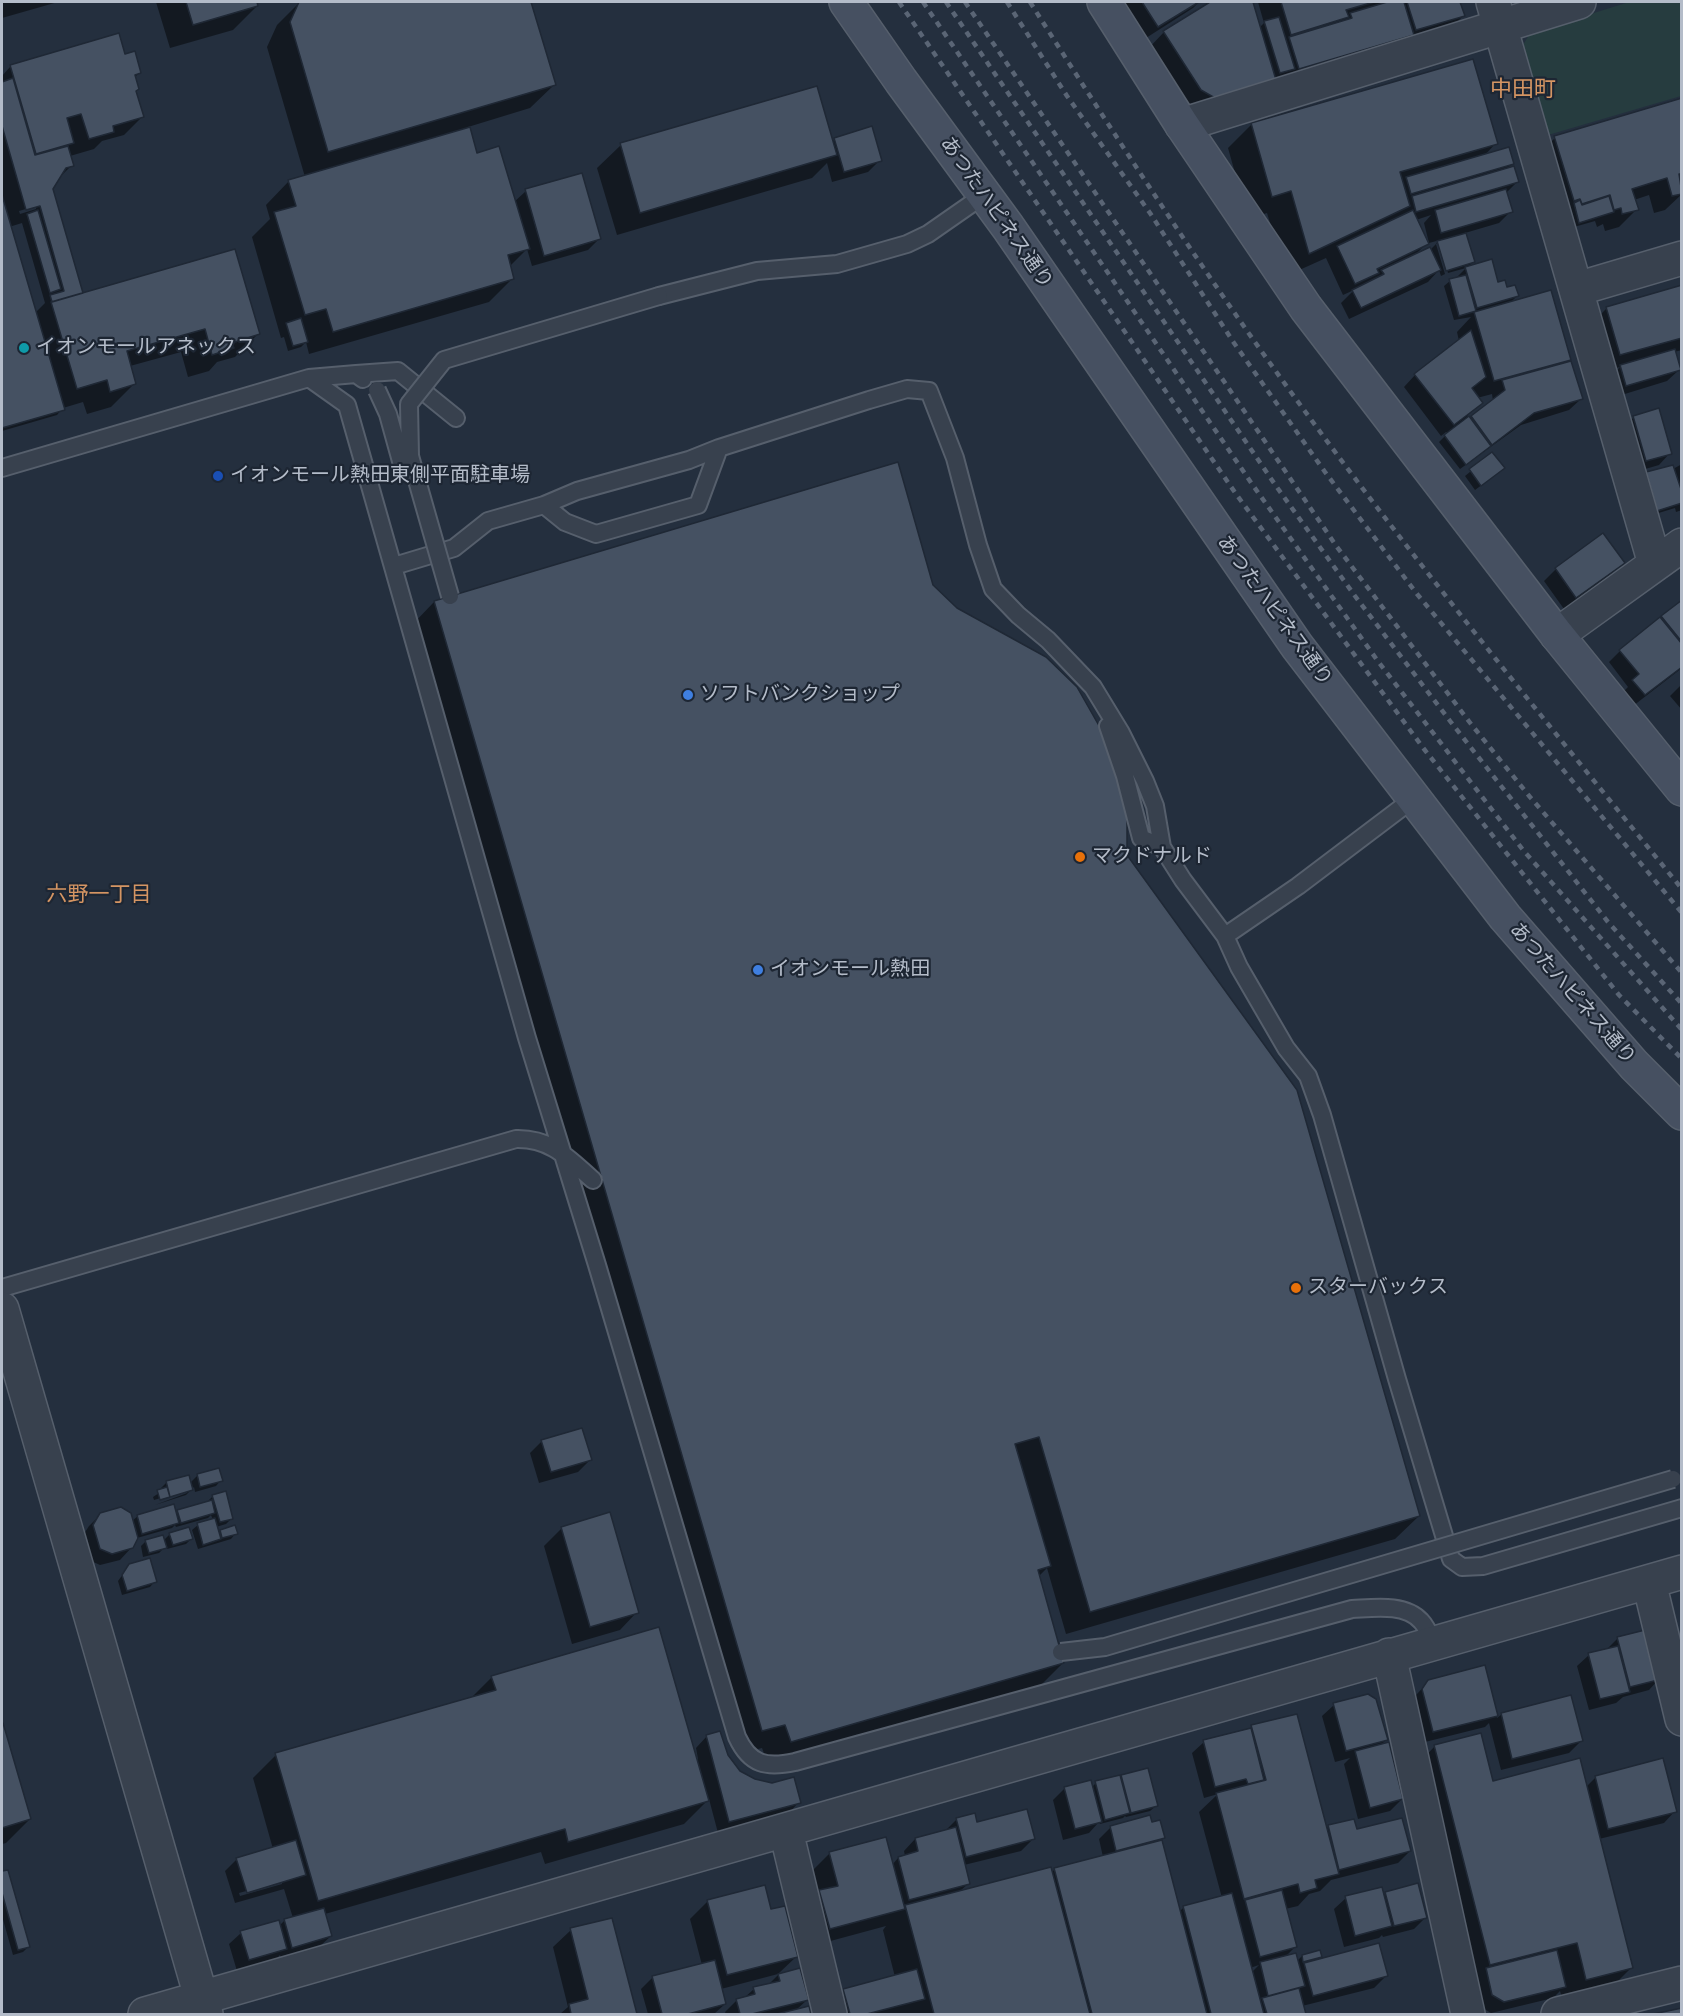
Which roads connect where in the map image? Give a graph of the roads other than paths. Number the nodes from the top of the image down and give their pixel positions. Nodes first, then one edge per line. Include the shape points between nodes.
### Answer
1 (846, 2) edge
2 (1104, 2) edge
3 (1579, 2) edge
4 (1497, 14) edge
5 (1182, 125) junction
6 (984, 195) junction
7 (1682, 258) edge
8 (1577, 289) junction
9 (356, 374) junction
10 (309, 378) junction
11 (456, 418) dead end
12 (719, 448) junction
13 (2, 468) edge
14 (544, 505) junction
15 (1682, 545) edge
16 (1656, 564) junction
17 (394, 566) junction
18 (1557, 635) junction
19 (1682, 789) edge
20 (1413, 799) junction
21 (1225, 936) junction
22 (1682, 1113) edge
23 (561, 1152) junction
24 (593, 1180) dead end
25 (2, 1288) edge
26 (2, 1309) edge
27 (1677, 1478) edge
28 (1682, 1508) edge
29 (1682, 1572) edge
30 (1649, 1582) junction
31 (1433, 1642) junction
32 (1061, 1652) dead end
33 (1389, 1655) junction
34 (1682, 1719) edge
35 (786, 1831) junction
36 (1682, 1983) edge
37 (204, 2006) edge
38 (145, 2014) edge
39 (830, 2014) edge
40 (1468, 2014) edge
41 (1558, 2014) edge

1 - 6 street, あつたハピネス通り
2 - 5 street
3 - 4 street
4 - 5 street
4 - 8 street
5 - 18 street via 1306,308
6 - 9 lane, bridge via 907,244 837,264 757,271 444,360 409,404 410,456 445,598 388,414 377,390
6 - 20 street, あつたハピネス通り via 1290,636
7 - 8 street
8 - 16 street
9 - 10 lane
9 - 11 lane via 398,371
10 - 13 lane
10 - 17 lane via 348,405
12 - 14 lane via 577,491
12 - 14 lane via 698,505 596,534 565,522
12 - 21 lane via 907,389 929,391 955,458 993,589 1093,687 1145,781 1155,806 1162,847
14 - 17 lane via 488,521 454,548
15 - 16 street
16 - 18 street
17 - 23 lane
18 - 19 street
20 - 21 lane
20 - 22 street, あつたハピネス通り via 1505,917 1634,1065
21 - 28 lane via 1286,1048 1308,1076 1451,1559 1462,1567 1483,1566
23 - 24 lane
23 - 25 lane via 543,1142 516,1139
23 - 31 lane via 737,1737 743,1751 768,1766 795,1762 1352,1609 1401,1610 1421,1620
26 - 37 street
27 - 32 lane, bridge via 1105,1647
29 - 30 street
30 - 31 street
30 - 34 street
31 - 33 street
33 - 35 street
33 - 40 street
35 - 37 street
35 - 39 street
36 - 41 street
37 - 38 street

